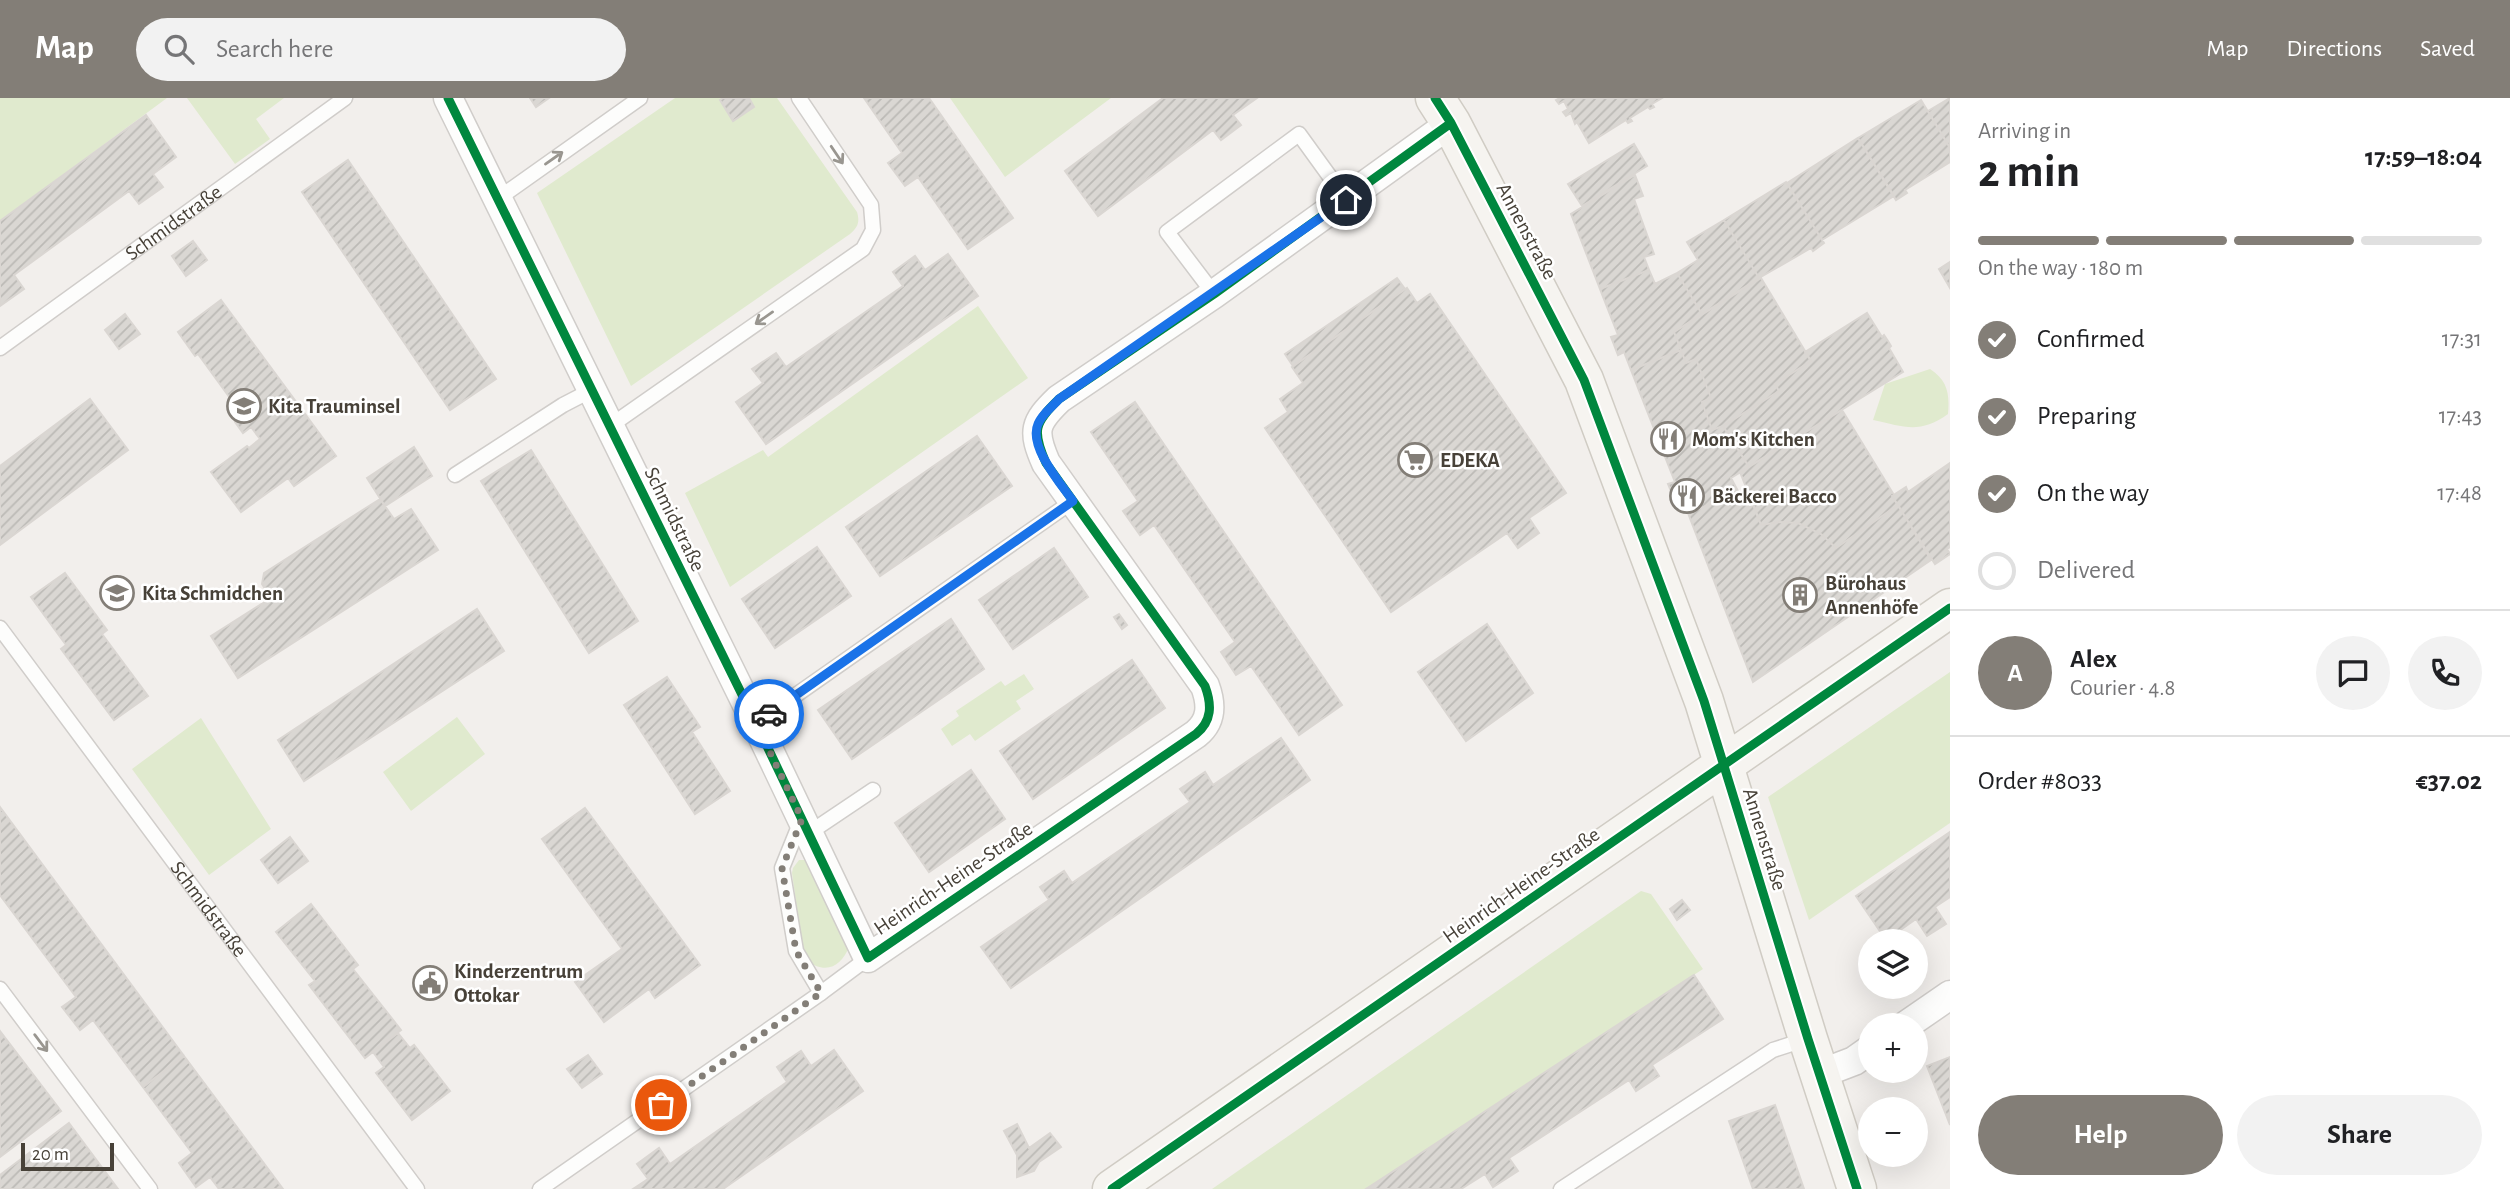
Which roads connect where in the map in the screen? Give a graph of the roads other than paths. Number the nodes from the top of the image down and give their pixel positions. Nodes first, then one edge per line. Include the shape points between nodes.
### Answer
1 (345, 98) edge
2 (448, 98) edge
3 (640, 98) edge
4 (799, 98) edge
5 (1443, 110) edge
6 (499, 198) junction
7 (1346, 200) junction
8 (1213, 294) junction
9 (0, 348) edge
10 (592, 390) junction
11 (610, 426) junction
12 (455, 475) dead end
13 (1073, 501) junction
14 (1950, 608) edge
15 (0, 628) edge
16 (756, 723) junction
17 (1196, 734) joint
18 (1724, 765) junction
19 (873, 790) dead end
20 (805, 826) junction
21 (868, 958) junction
22 (0, 989) edge
23 (821, 993) junction
24 (1950, 995) edge
25 (1924, 1013) edge
26 (1814, 1057) junction
27 (1858, 1057) edge
28 (150, 1189) edge
29 (417, 1189) edge
30 (540, 1189) edge
31 (1112, 1189) edge
32 (1561, 1189) edge
33 (1857, 1189) edge

1 - 9 lane, Schmidstraße
2 - 6 street, Schmidstraße
6 -> 3 lane
4 -> 11 lane via 871,205 873,230 863,249
5 - 7 street, Annenstraße
5 - 18 street, Annenstraße via 1584,380
6 - 10 street, Schmidstraße
7 - 8 street, Annenstraße
7 - 8 lane via 1299,134 1167,232
8 - 13 street, Annenstraße via 1059,399 1036,426 1046,463
10 - 11 street, Schmidstraße
10 - 12 lane
11 - 16 street, Schmidstraße
13 - 16 lane
13 - 17 street, Annenstraße via 1205,686 1208,721
14 - 18 street, Heinrich-Heine-Straße
15 - 29 lane, Schmidstraße
16 - 20 street, Schmidstraße
17 - 21 street, Heinrich-Heine-Straße
18 - 26 street, Annenstraße
18 - 31 street, Heinrich-Heine-Straße
19 - 20 lane
20 - 21 street, Schmidstraße
20 - 23 lane via 782,868 796,951
21 - 23 lane, Heinrich-Heine-Straße
22 -> 28 lane
23 - 30 lane, Heinrich-Heine-Straße
24 - 25 street
26 - 27 street
26 - 32 lane via 1773,1050
26 - 33 street, Annenstraße

